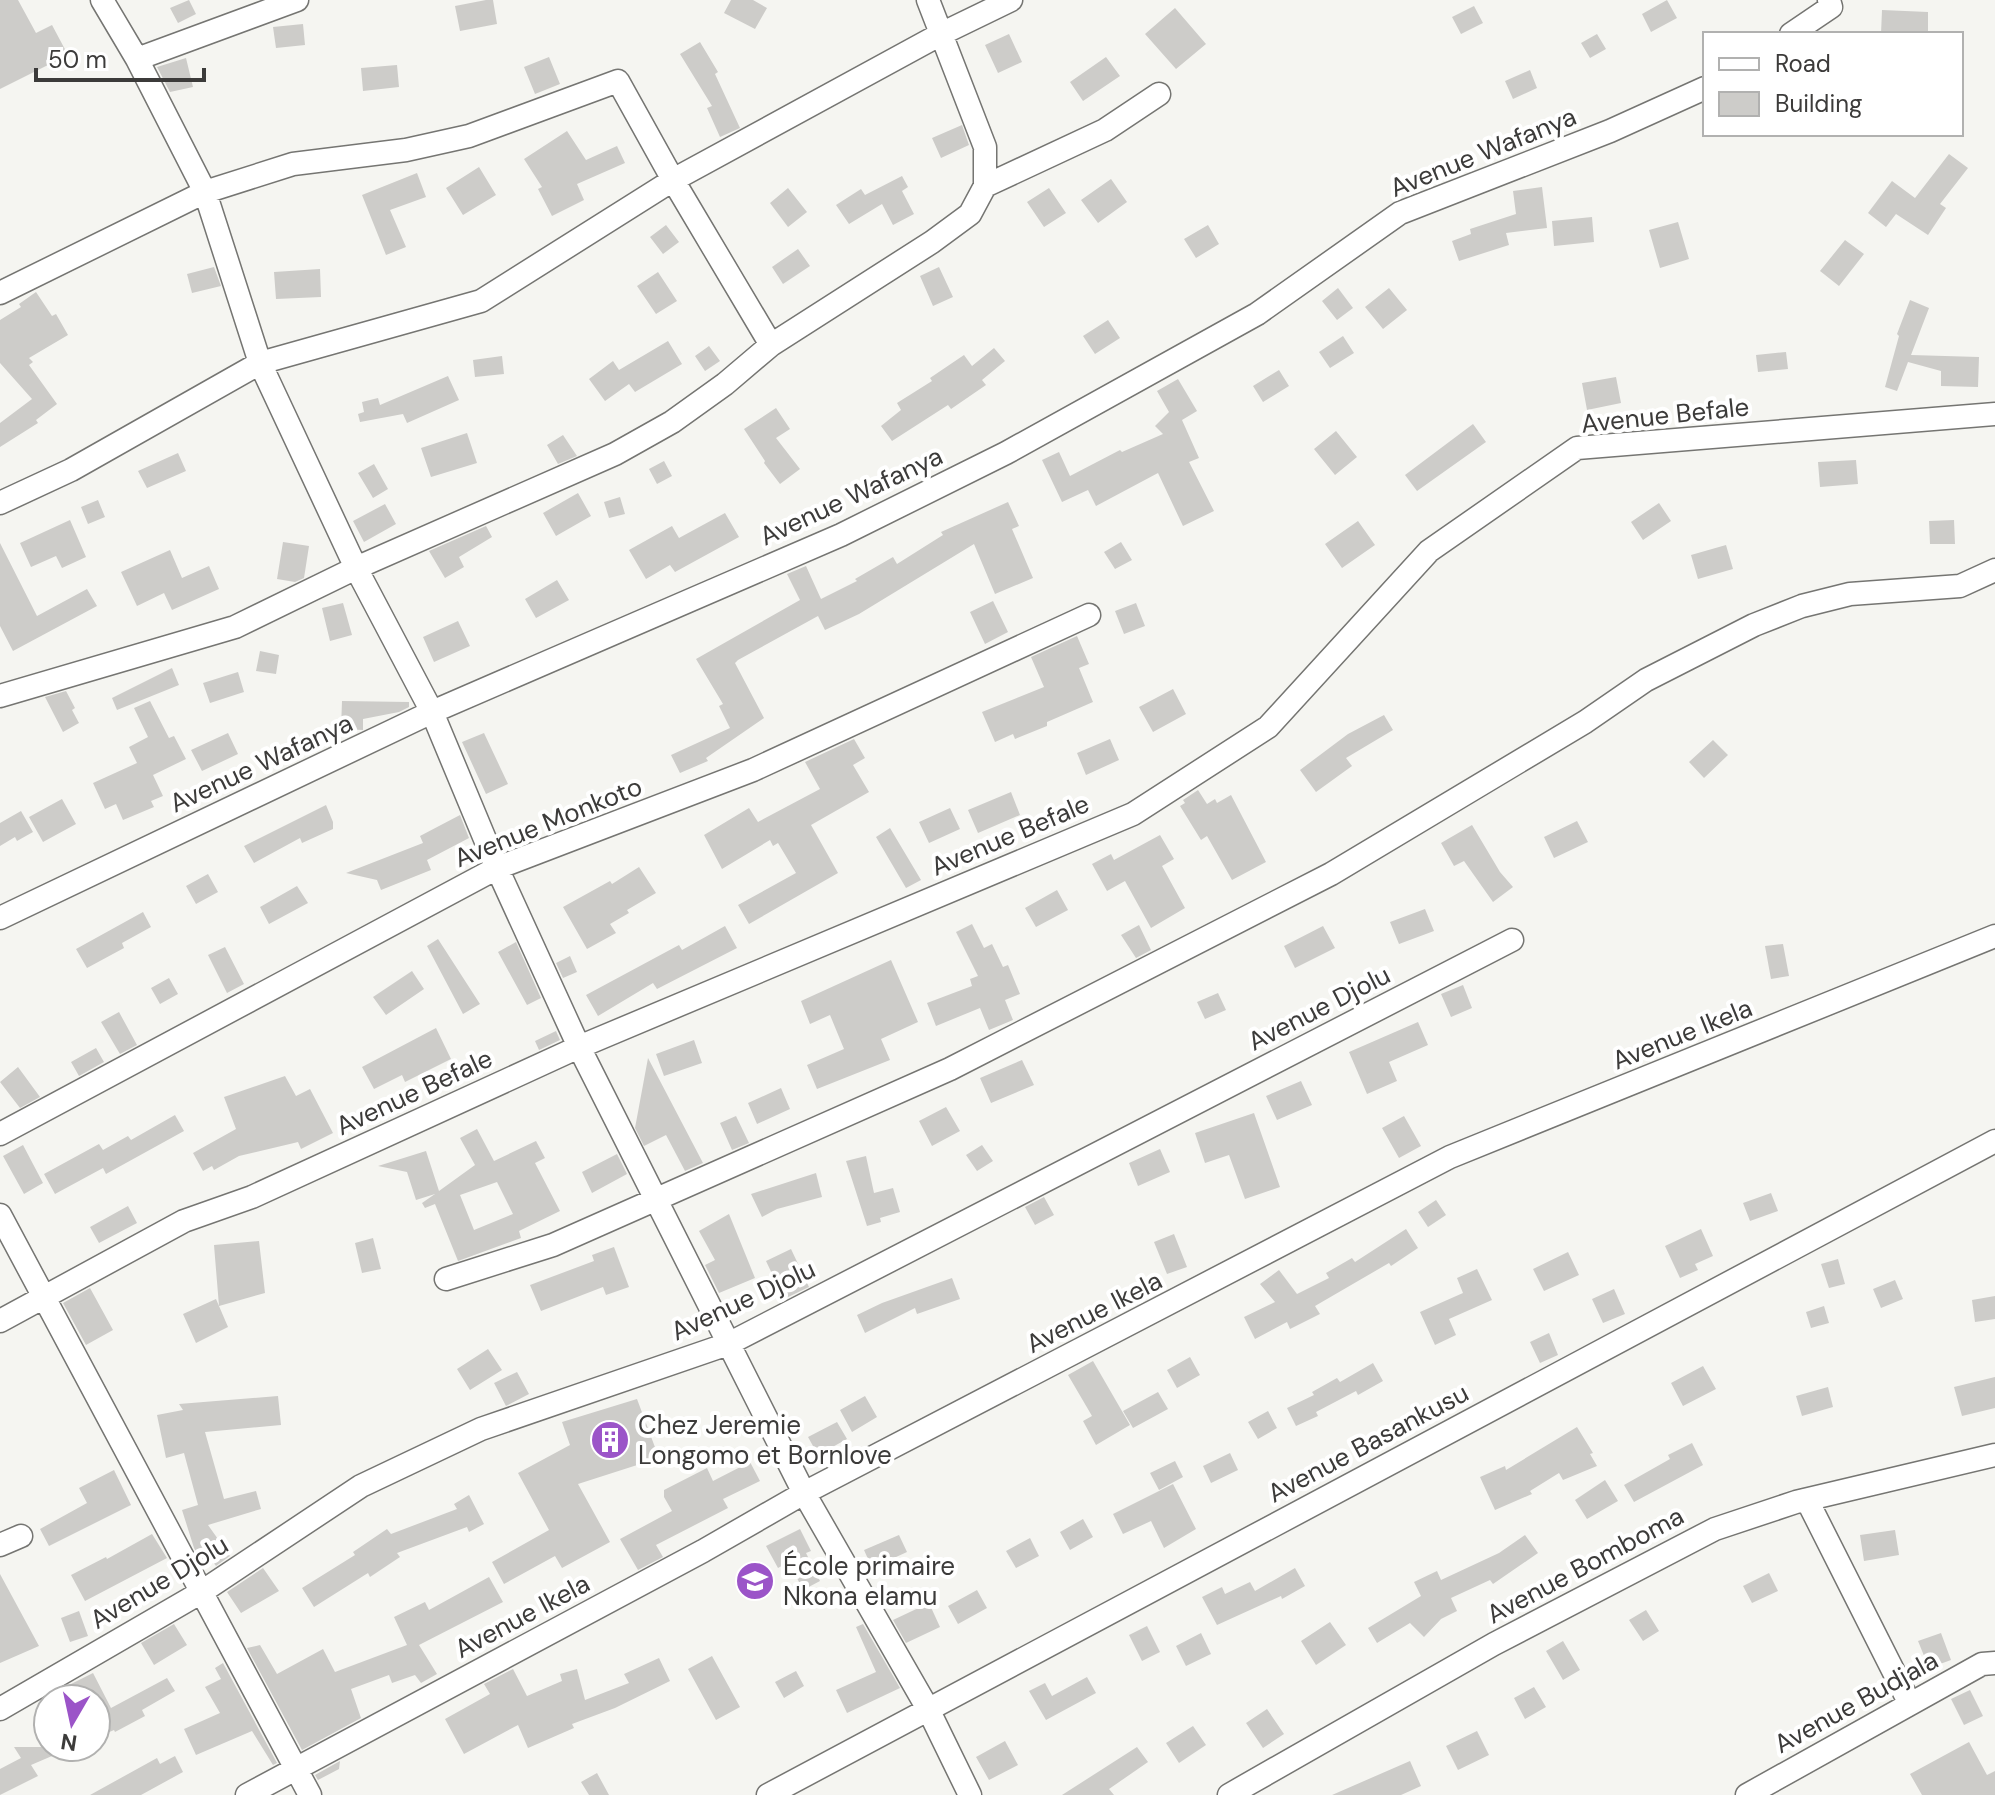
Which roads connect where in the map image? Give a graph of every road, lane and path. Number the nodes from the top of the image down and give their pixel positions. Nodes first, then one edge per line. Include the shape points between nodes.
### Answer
1 (102, 0) edge
2 (297, 0) edge
3 (928, 0) edge
4 (1011, 0) edge
5 (1829, 0) edge
6 (274, 3) edge
7 (1794, 32) edge
8 (941, 34) junction
9 (137, 59) junction
10 (1703, 89) edge
11 (1159, 94) dead end
12 (673, 180) junction
13 (985, 186) junction
14 (205, 192) junction
15 (0, 293) edge
16 (771, 345) junction
17 (260, 363) junction
18 (1995, 414) edge
19 (0, 503) edge
20 (356, 568) junction
21 (1995, 570) edge
22 (1089, 615) dead end
23 (0, 696) edge
24 (432, 712) junction
25 (497, 868) junction
26 (0, 918) edge
27 (1995, 936) edge
28 (1512, 940) dead end
29 (579, 1047) junction
30 (0, 1134) edge
31 (1995, 1141) edge
32 (654, 1198) junction
33 (0, 1215) edge
34 (446, 1279) dead end
35 (44, 1298) junction
36 (0, 1321) edge
37 (728, 1344) junction
38 (1995, 1455) edge
39 (804, 1493) junction
40 (1807, 1500) junction
41 (200, 1593) junction
42 (1995, 1663) edge
43 (1910, 1704) junction
44 (0, 1709) edge
45 (928, 1709) junction
46 (296, 1769) junction
47 (247, 1795) edge
48 (310, 1795) edge
49 (768, 1795) edge
50 (970, 1795) edge
51 (1229, 1795) edge
52 (1747, 1795) edge

1 - 9 street
2 - 6 street
3 - 8 street
4 - 8 street
5 - 7 street via 1831,7
6 - 9 street
8 - 12 street
8 - 13 street via 985,147
9 - 14 street
10 - 24 street, Avenue Wafanya via 1400,213 1257,314 1006,453 841,535
11 - 13 street via 1105,130
12 - 14 street via 618,81 469,136 293,164
12 - 16 street
12 - 17 street via 481,301
13 - 16 street via 970,214
14 - 15 street
14 - 17 street
16 - 20 street via 672,422 615,454
17 - 19 street via 71,470
17 - 20 street
18 - 29 street, Avenue Befale via 1577,448 1429,551 1268,727 1133,814
20 - 23 street via 235,627
20 - 24 street
21 - 32 street via 1960,586 1850,594 1754,625 1646,680 1585,722 1306,887 950,1069
22 - 25 street, Avenue Monkoto via 753,770
24 - 25 street
24 - 26 street, Avenue Wafanya
25 - 29 street
25 - 30 street, Avenue Monkoto
27 - 39 street, Avenue Ikela via 1450,1157
28 - 37 street, Avenue Djolu
29 - 32 street
29 - 35 street, Avenue Befale via 252,1197 184,1221
31 - 45 street, Avenue Basankusu
32 - 34 street via 553,1245
32 - 37 street
33 - 35 street
35 - 36 street, Avenue Befale
35 - 41 street
37 - 39 street
37 - 41 street, Avenue Djolu via 481,1429 361,1486
38 - 40 street, Avenue Bomboma
39 - 45 street
39 - 46 street, Avenue Ikela
40 - 43 street
40 - 51 street, Avenue Bomboma via 1715,1529 1494,1644
41 - 44 street, Avenue Djolu
41 - 46 street
42 - 43 street, Avenue Budjala via 1982,1664
43 - 52 street, Avenue Budjala
45 - 49 street, Avenue Basankusu
45 - 50 street
46 - 47 street, Avenue Ikela
46 - 48 street

